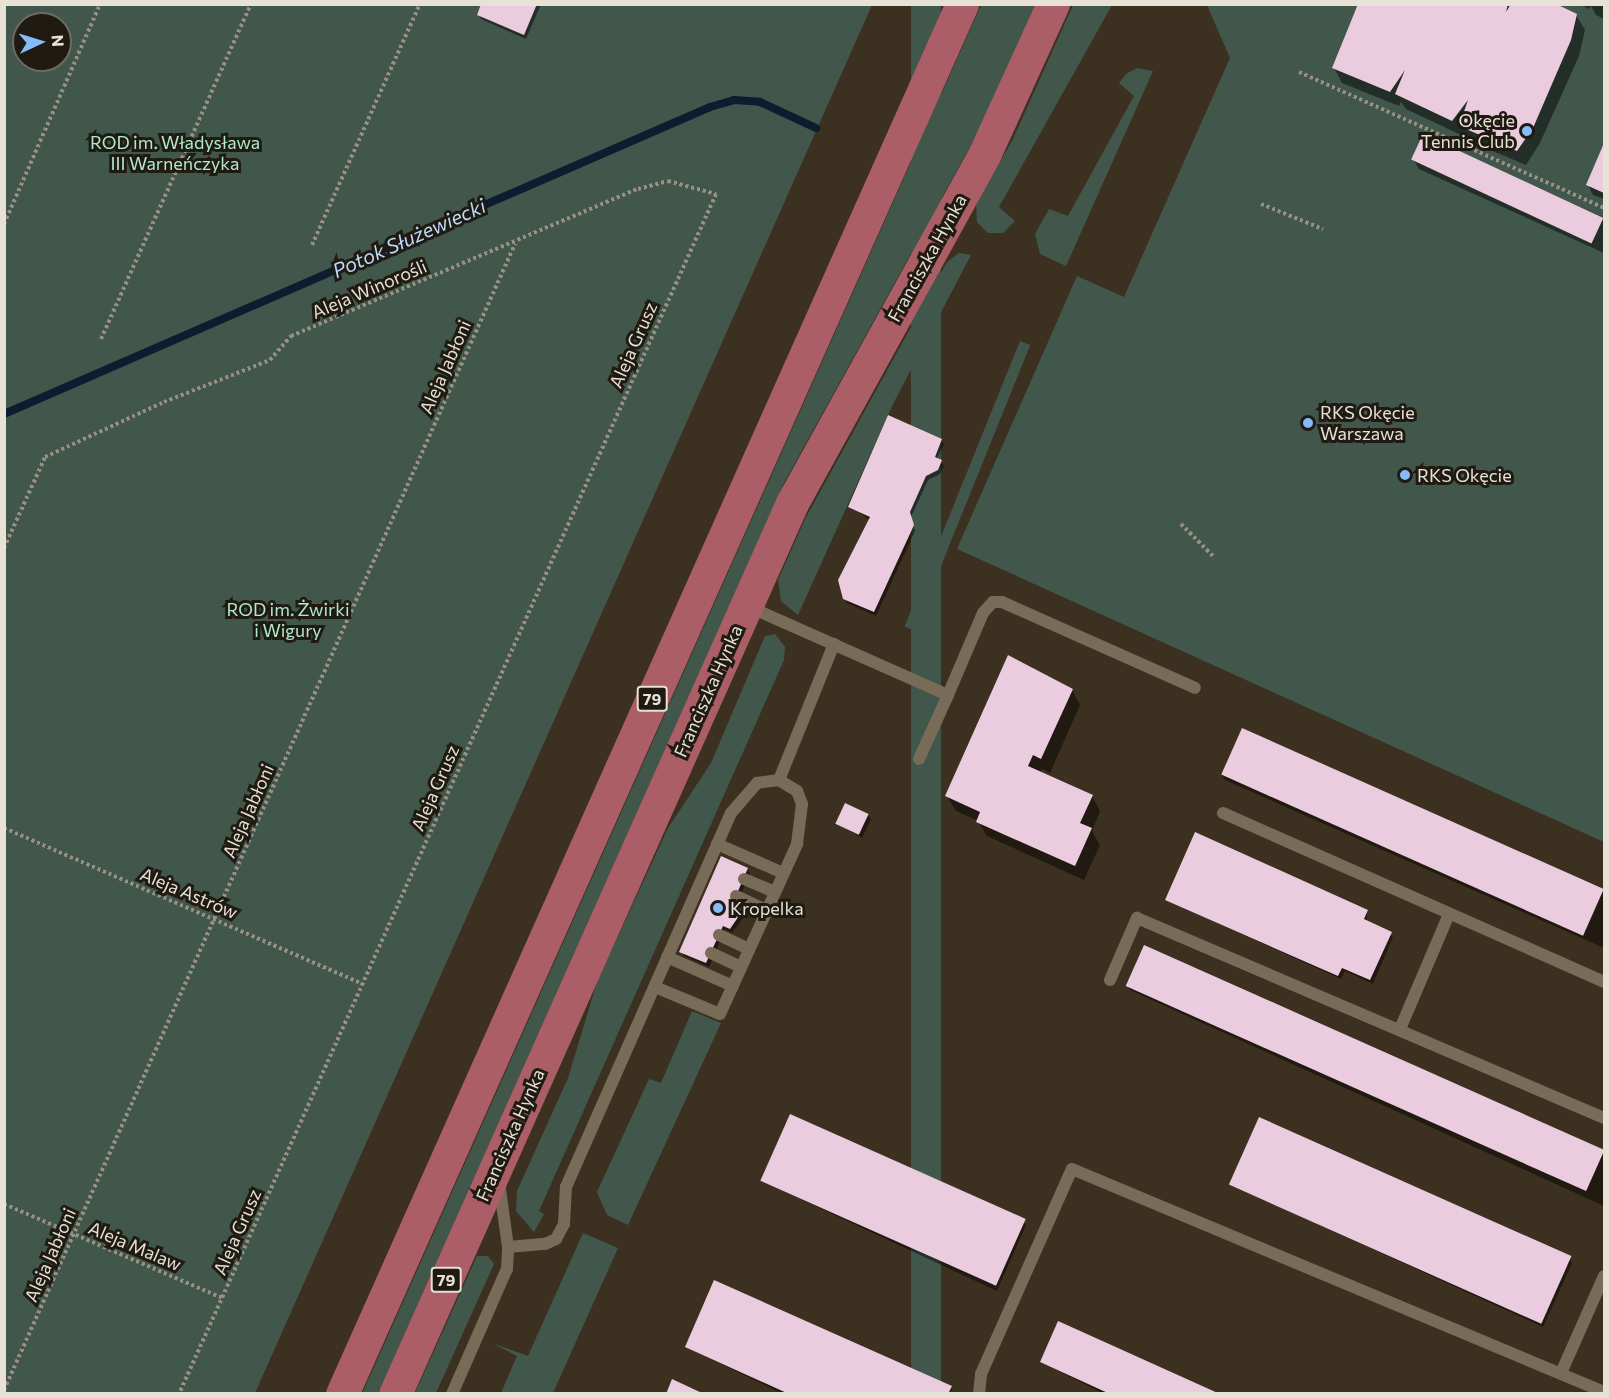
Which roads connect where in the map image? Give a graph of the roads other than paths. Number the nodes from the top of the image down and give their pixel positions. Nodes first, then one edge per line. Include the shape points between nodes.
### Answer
1 (962, 4) edge
2 (1053, 4) edge
3 (746, 605) junction
4 (834, 644) junction
5 (1195, 688) dead end
6 (948, 695) junction
7 (920, 759) dead end
8 (779, 780) junction
9 (1222, 813) dead end
10 (717, 844) junction
11 (783, 873) junction
12 (744, 879) dead end
13 (774, 892) junction
14 (736, 896) dead end
15 (766, 910) junction
16 (1449, 914) junction
17 (719, 935) dead end
18 (749, 949) junction
19 (711, 953) dead end
20 (667, 957) junction
21 (741, 967) junction
22 (1110, 980) dead end
23 (1605, 982) edge
24 (733, 986) junction
25 (655, 987) junction
26 (1400, 1029) junction
27 (1605, 1118) edge
28 (497, 1166) junction
29 (508, 1247) junction
30 (1605, 1276) edge
31 (1561, 1373) junction
32 (1605, 1392) edge
33 (342, 1394) edge
34 (395, 1394) edge
35 (452, 1394) edge
36 (979, 1394) edge

1 - 33 main road, 79
2 - 3 main road, Franciszka Hynka / 79 via 985,153 803,480
3 - 4 lane
3 - 28 main road, Franciszka Hynka / 79
4 - 6 lane
4 - 8 lane
5 - 6 lane via 1002,602 993,602 983,613
6 - 7 lane
8 - 10 lane via 757,783 745,794
8 - 11 lane via 797,791 802,804 800,832
9 - 16 lane
10 - 11 lane
10 - 20 lane via 688,921
11 - 13 lane
12 - 13 lane
13 - 15 lane
14 - 15 lane
15 - 18 lane
16 - 23 lane
16 - 26 lane
17 - 18 lane
18 - 21 lane
19 - 21 lane
20 - 24 lane
20 - 25 lane
21 - 24 lane
22 - 26 lane via 1137,918
24 - 25 lane via 720,1014
25 - 29 lane via 566,1187 564,1224 556,1239 545,1245
26 - 27 lane
28 - 29 lane
28 - 34 main road, Franciszka Hynka / 79
29 - 35 lane via 504,1276
30 - 31 lane
31 - 32 lane
31 - 36 lane via 1072,1169 981,1374

